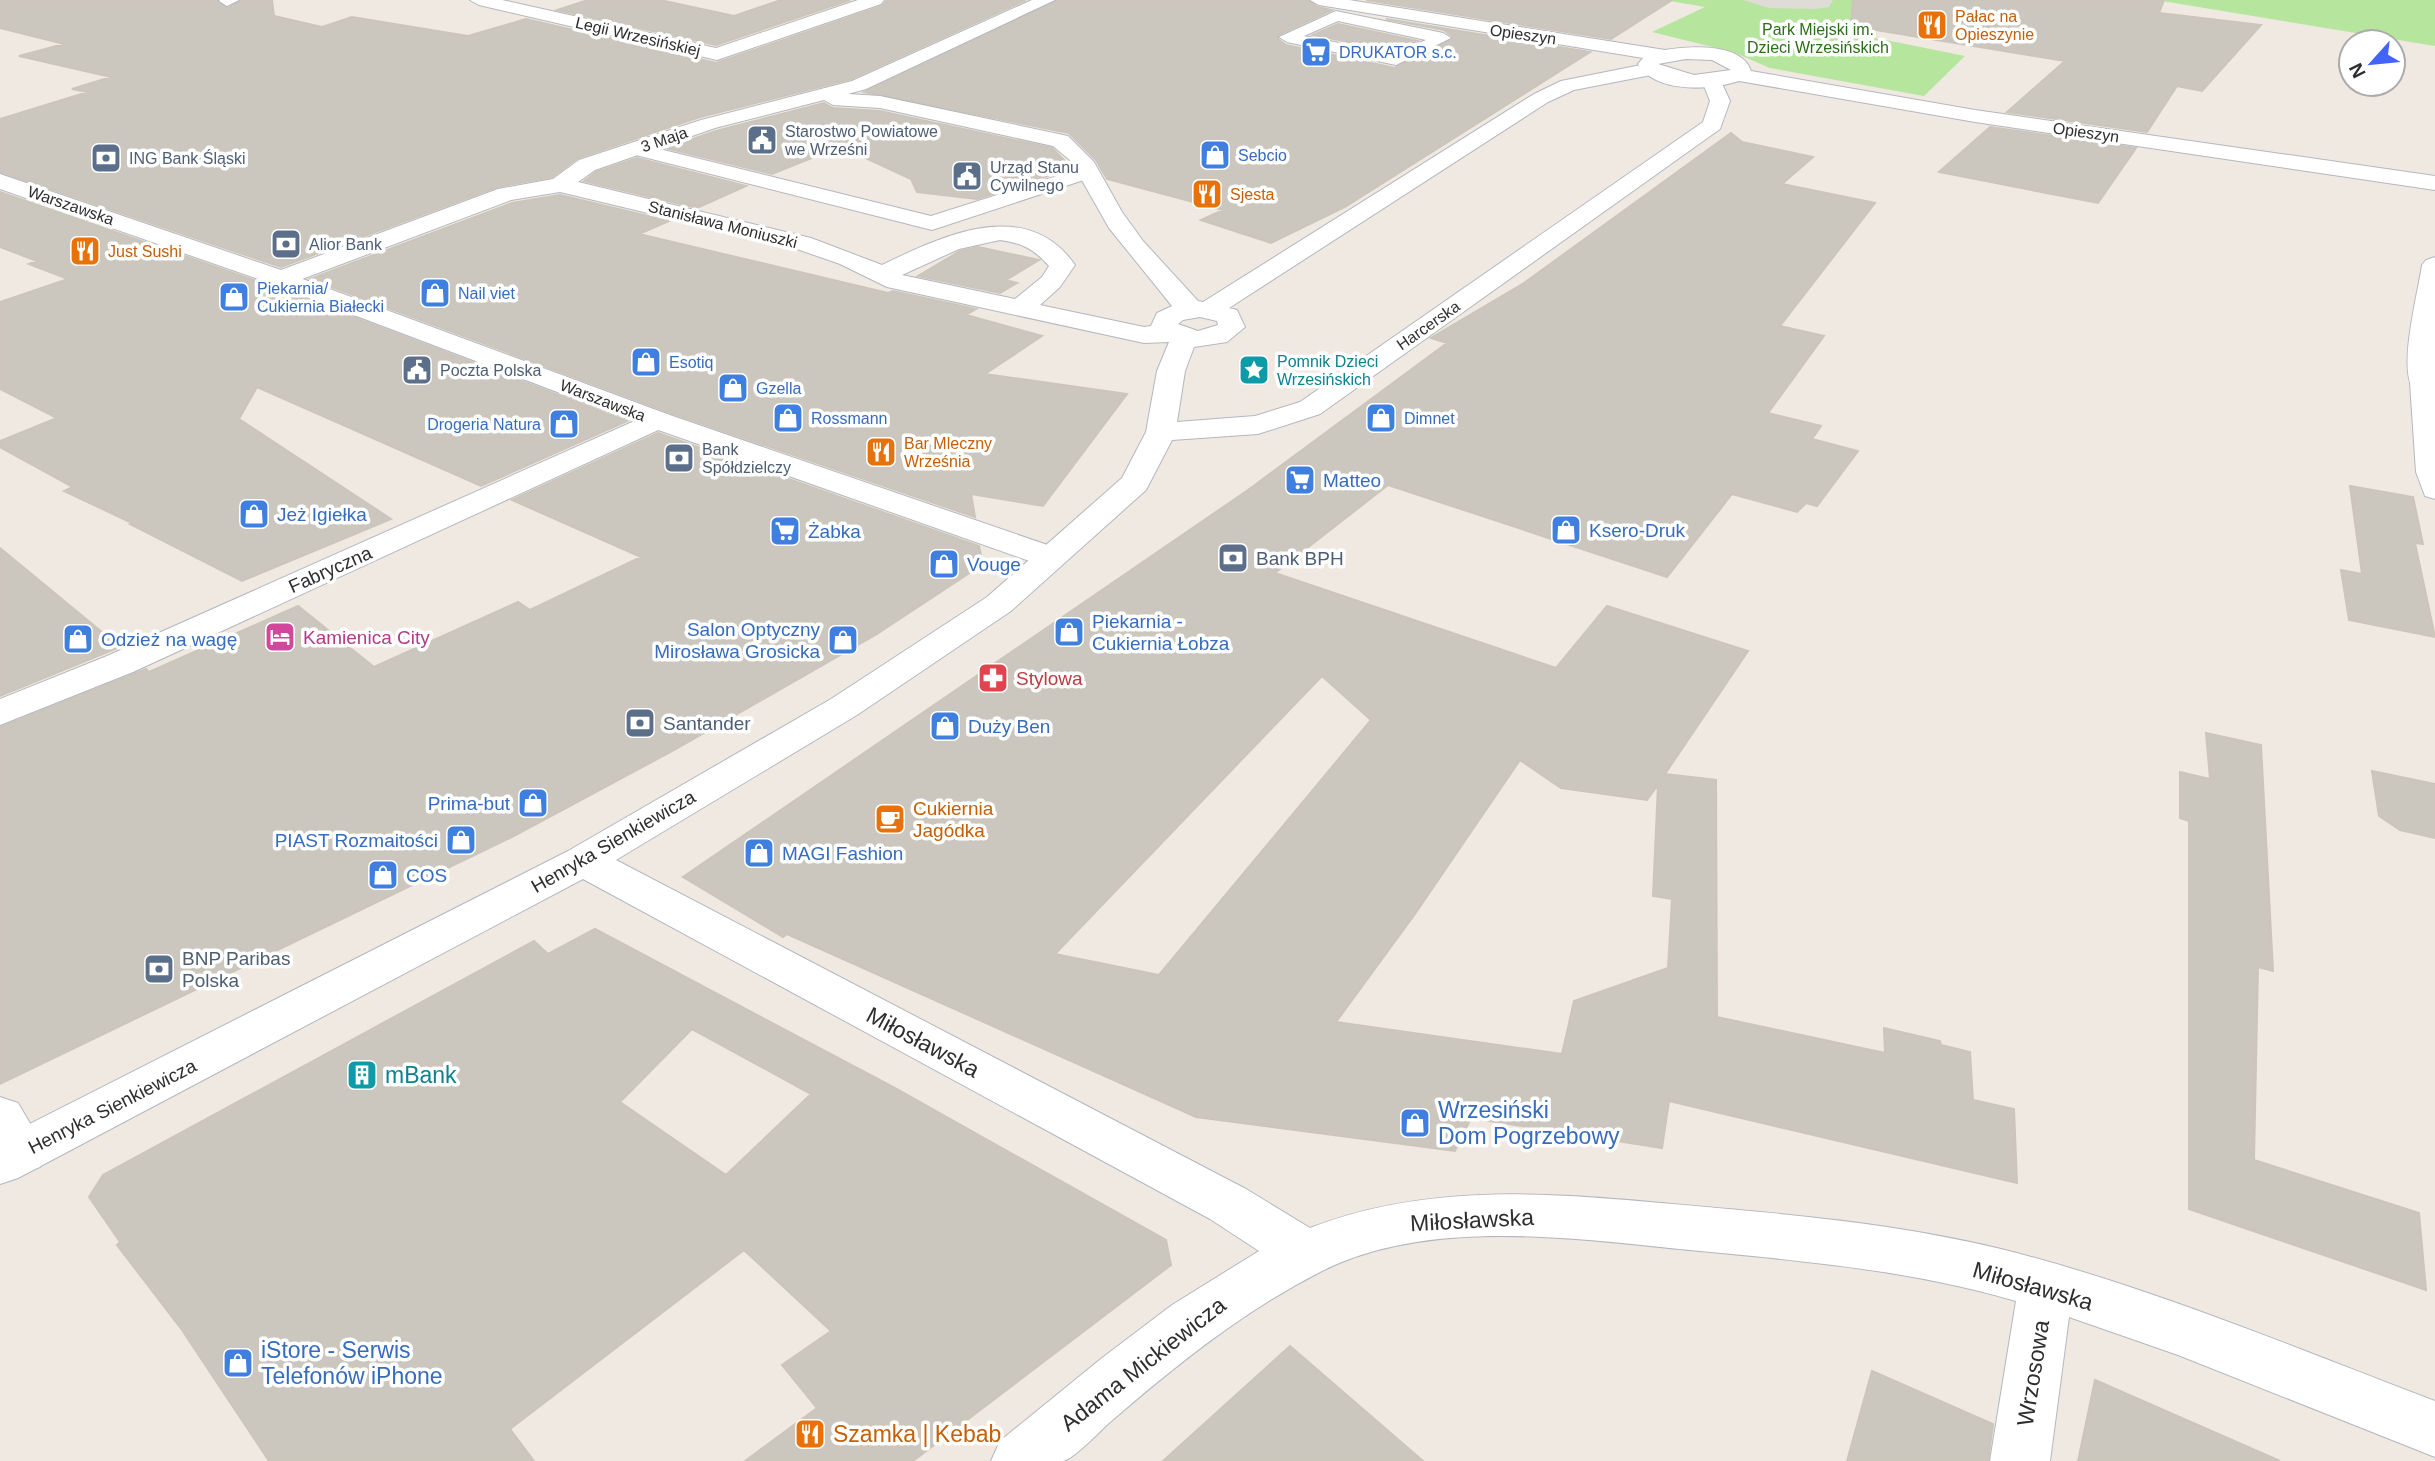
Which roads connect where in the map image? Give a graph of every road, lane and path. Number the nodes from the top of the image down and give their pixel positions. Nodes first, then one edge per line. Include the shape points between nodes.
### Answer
1 (479, 0) edge
2 (875, 0) edge
3 (1046, 0) edge
4 (1319, 0) edge
5 (1408, 16) junction
6 (1384, 26) junction
7 (1336, 48) junction
8 (1654, 63) junction
9 (1738, 75) junction
10 (1712, 81) junction
11 (813, 99) junction
12 (635, 149) junction
13 (1089, 172) junction
14 (0, 181) edge
15 (2435, 183) edge
16 (560, 184) junction
17 (2435, 265) edge
18 (882, 275) junction
19 (281, 279) junction
20 (1018, 310) junction
21 (1199, 310) junction
22 (1177, 335) junction
23 (2423, 383) joint
24 (657, 420) junction
25 (1161, 432) junction
26 (2435, 490) edge
27 (1050, 557) junction
28 (0, 713) edge
29 (583, 862) junction
30 (7, 1144) edge
31 (1306, 1253) junction
32 (2046, 1285) junction
33 (2435, 1429) edge
34 (1021, 1461) edge
35 (2020, 1461) edge

1 - 2 street, Legii Wrzesińskiej via 717,54
3 - 11 street, 3 Maja via 923,59
4 - 5 street, Opieszyn
5 - 6 lane
5 - 8 street, Opieszyn
6 - 7 lane
6 - 7 lane via 1336,16 1287,37
6 - 7 lane via 1443,38 1395,60
8 - 9 street via 1695,53 1728,60 1742,70
8 - 10 street via 1676,79
8 - 21 street via 1568,85 1541,98
9 - 10 street
9 - 15 street, Opieszyn via 1975,116
10 - 25 street, Harcerska via 1720,101 1713,125 1310,408 1258,425
11 - 12 street, 3 Maja via 741,114
11 - 13 street via 880,102 1060,141 1075,149
12 - 13 lane via 932,223
12 - 16 street, 3 Maja via 587,165
13 - 21 street via 1116,221 1166,287
14 - 19 street, Warszawska
16 - 18 street, Stanisława Moniuszki via 802,243
16 - 19 street, 3 Maja via 506,194
17 - 23 street via 2421,359
18 - 20 street, Stanisława Moniuszki
18 - 20 street via 960,239 988,233 1021,237 1052,249 1062,265 1051,282
19 - 24 street, Warszawska
20 - 22 street, Stanisława Moniuszki via 1144,335
21 - 22 street via 1166,319 1164,326
21 - 22 street, Stanisława Moniuszki via 1228,316 1233,323 1230,331 1210,338
22 - 25 street
23 - 26 lane
24 - 27 street, Warszawska
24 - 28 street, Fabryczna via 120,664
25 - 27 street, Henryka Sienkiewicza via 1135,483
27 - 29 street, Henryka Sienkiewicza via 999,604 844,707
29 - 30 street, Henryka Sienkiewicza
29 - 31 street, Miłosławska via 1228,1204
31 - 32 street, Miłosławska via 1386,1225 1456,1217 1543,1216 1801,1239 1926,1257
31 - 34 street, Adama Mickiewicza via 1206,1308
32 - 33 street, Miłosławska via 2258,1359
32 - 35 street, Wrzosowa

